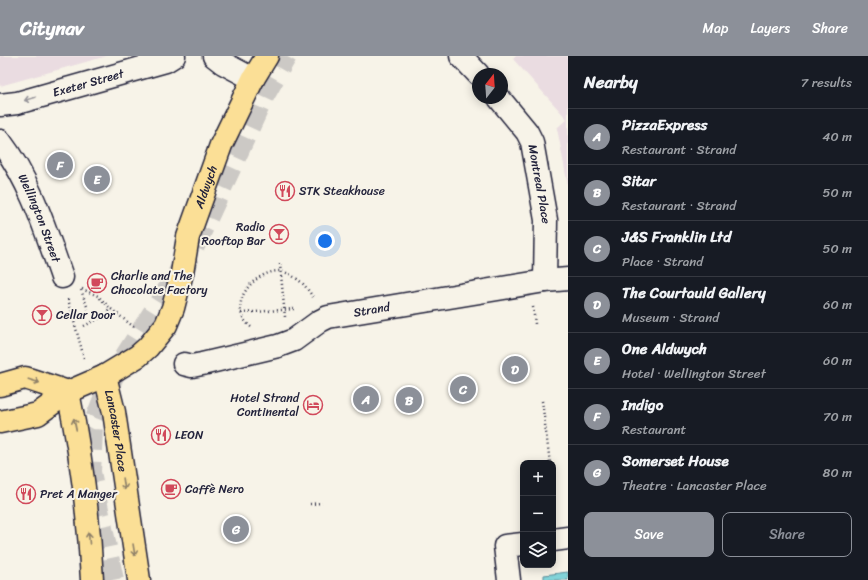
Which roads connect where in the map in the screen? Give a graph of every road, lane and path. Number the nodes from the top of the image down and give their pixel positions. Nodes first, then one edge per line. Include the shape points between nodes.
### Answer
1 (174, 56) edge
2 (214, 56) edge
3 (267, 56) edge
4 (461, 56) edge
5 (472, 68) edge
6 (253, 79) junction
7 (504, 104) edge
8 (0, 106) edge
9 (0, 141) edge
10 (280, 264) dead end
11 (280, 271) junction
12 (568, 279) edge
13 (545, 281) junction
14 (74, 283) junction
15 (88, 308) dead end
16 (112, 309) junction
17 (71, 310) dead end
18 (284, 310) junction
19 (324, 312) junction
20 (241, 313) junction
21 (127, 321) dead end
22 (84, 326) dead end
23 (252, 328) dead end
24 (306, 331) junction
25 (184, 364) dead end
26 (98, 380) junction
27 (0, 385) edge
28 (68, 392) junction
29 (542, 401) dead end
30 (0, 422) edge
31 (550, 460) edge
32 (322, 503) dead end
33 (310, 504) dead end
34 (568, 538) edge
35 (556, 540) edge
36 (520, 544) edge
37 (92, 580) edge
38 (139, 580) edge
39 (509, 580) edge

1 -> 8 street, Exeter Street via 166,61
2 - 6 street
3 - 6 main road, Aldwych
4 - 5 street
6 - 26 main road, Aldwych via 221,145 191,230 166,325 138,356
7 - 13 street, Montreal Place via 532,142 546,220
9 - 14 street, Wellington Street via 14,159
10 - 11 path
11 - 18 path
11 - 19 path via 302,283
11 - 20 path via 262,275 244,291
12 - 13 street, Strand
13 - 19 street, Strand
14 - 15 path
14 - 16 path via 98,296
16 - 21 path
16 - 22 path
17 - 26 path via 80,342
18 - 19 path
18 - 20 path
18 - 24 path via 285,332
19 - 24 street, Strand via 320,321
20 - 23 path
24 - 25 street, Strand via 294,340 278,346 192,366
26 - 28 main road
26 -> 38 main road, Lancaster Place via 114,412
27 -> 28 main road via 25,378
28 - 30 main road via 38,414
37 -> 28 main road via 77,433
29 - 31 path
32 - 33 path
34 - 35 street
36 - 39 street via 505,546

